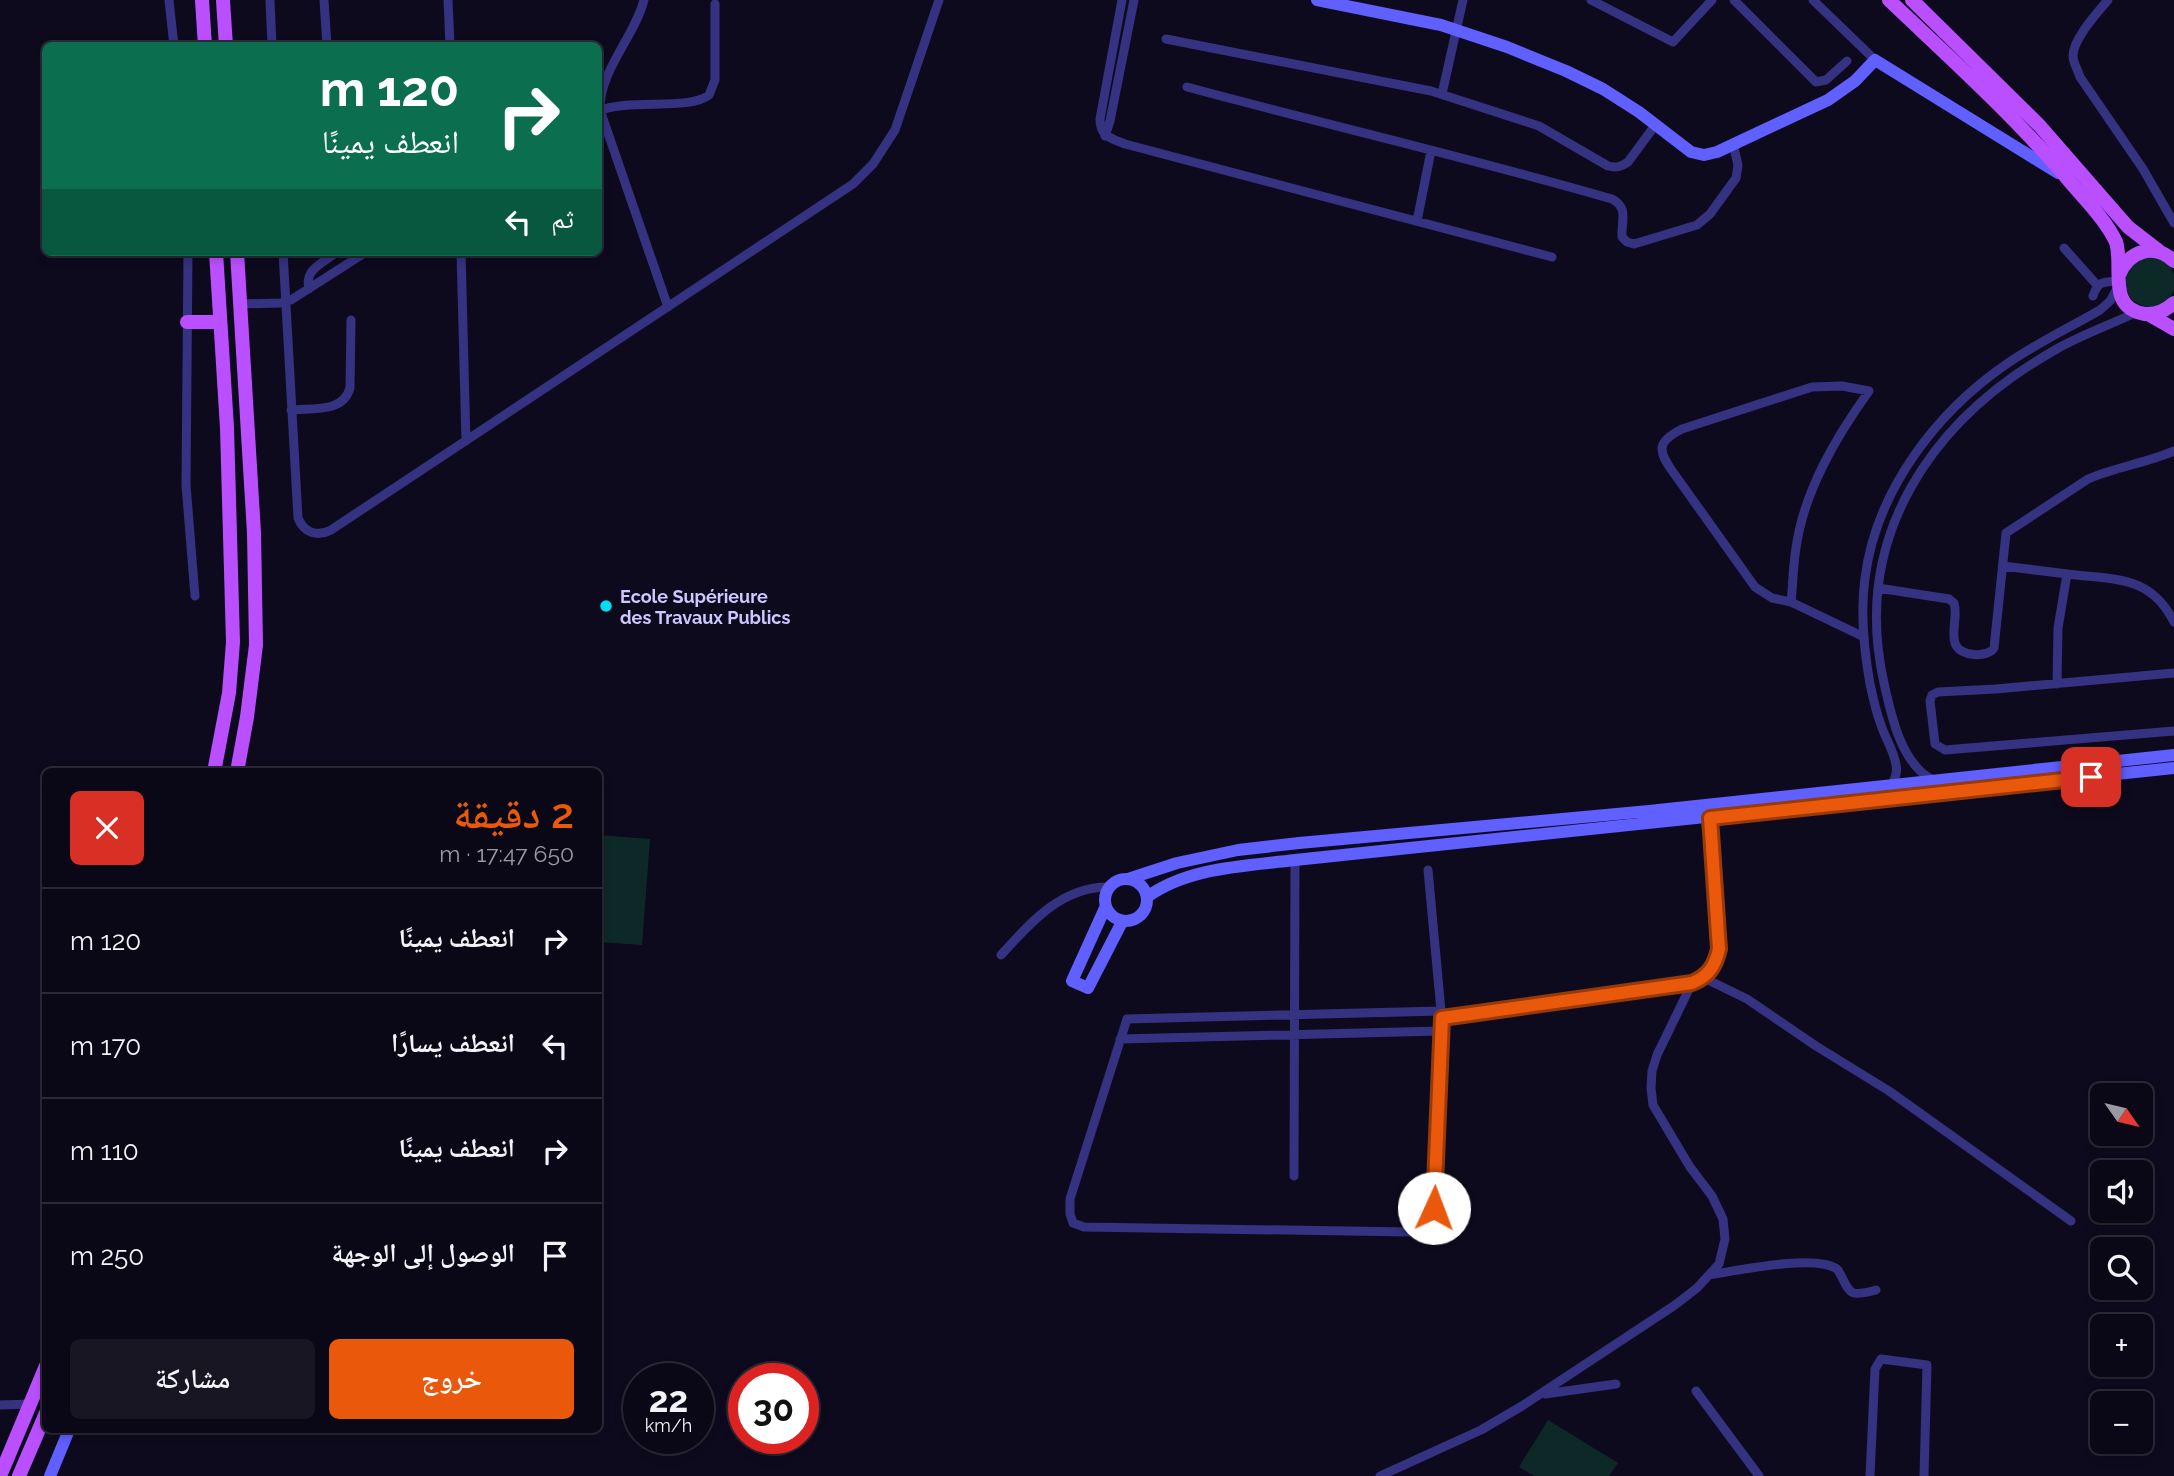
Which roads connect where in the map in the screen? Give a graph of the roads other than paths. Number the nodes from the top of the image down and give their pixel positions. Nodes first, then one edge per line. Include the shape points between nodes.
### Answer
1 (169, 0) edge
2 (202, 0) edge
3 (223, 0) edge
4 (270, 0) edge
5 (324, 0) edge
6 (448, 0) edge
7 (644, 0) edge
8 (939, 0) edge
9 (1122, 0) edge
10 (1134, 0) edge
11 (1317, 0) edge
12 (1463, 0) edge
13 (1591, 0) edge
14 (1712, 0) edge
15 (1734, 0) edge
16 (1813, 0) edge
17 (1889, 0) edge
18 (1912, 0) edge
19 (2108, 0) edge
20 (715, 4) dead end
21 (1456, 29) junction
22 (1166, 39) dead end
23 (174, 42) edge
24 (205, 42) edge
25 (226, 42) edge
26 (272, 42) edge
27 (327, 42) edge
28 (450, 42) edge
29 (1875, 60) junction
30 (1847, 61) dead end
31 (1187, 88) dead end
32 (602, 92) edge
33 (1442, 94) junction
34 (602, 109) edge
35 (602, 119) edge
36 (1656, 124) junction
37 (1105, 136) junction
38 (1733, 144) junction
39 (1431, 151) junction
40 (2069, 181) junction
41 (1417, 221) junction
42 (2174, 223) edge
43 (2064, 248) dead end
44 (2169, 253) edge
45 (188, 256) edge
46 (216, 256) edge
47 (237, 256) edge
48 (283, 256) edge
49 (332, 256) edge
50 (360, 256) edge
51 (461, 256) edge
52 (1552, 257) dead end
53 (2118, 281) junction
54 (2097, 285) junction
55 (309, 289) junction
56 (2093, 296) dead end
57 (285, 302) junction
58 (2174, 303) edge
59 (240, 304) junction
60 (668, 307) junction
61 (2142, 313) junction
62 (351, 320) dead end
63 (187, 322) junction
64 (220, 322) junction
65 (2174, 329) edge
66 (291, 410) junction
67 (466, 441) junction
68 (2174, 451) edge
69 (2003, 565) junction
70 (2067, 574) junction
71 (1878, 588) junction
72 (195, 596) dead end
73 (1791, 602) junction
74 (2174, 622) edge
75 (1864, 637) junction
76 (2174, 673) edge
77 (2057, 684) junction
78 (2174, 731) edge
79 (2174, 755) edge
80 (216, 768) edge
81 (238, 768) edge
82 (2174, 768) edge
83 (1934, 780) junction
84 (1892, 785) junction
85 (1710, 818) junction
86 (1295, 860) junction
87 (1428, 870) dead end
88 (1128, 879) junction
89 (1108, 887) junction
90 (1147, 897) junction
91 (1105, 908) junction
92 (1122, 922) junction
93 (1001, 955) dead end
94 (1704, 978) junction
95 (1692, 983) junction
96 (1442, 1014) junction
97 (1294, 1015) junction
98 (1441, 1031) junction
99 (1294, 1034) junction
100 (1120, 1039) junction
101 (1294, 1176) dead end
102 (2071, 1220) dead end
103 (1709, 1275) junction
104 (1876, 1290) dead end
105 (42, 1377) edge
106 (1616, 1384) dead end
107 (1696, 1391) dead end
108 (1540, 1395) junction
109 (32, 1404) junction
110 (0, 1405) edge
111 (42, 1422) edge
112 (68, 1433) edge
113 (0, 1476) edge
114 (19, 1476) edge
115 (50, 1476) edge
116 (1380, 1476) edge
117 (1759, 1476) edge
118 (1870, 1476) edge
119 (1924, 1476) edge

1 - 23 street
2 - 24 main road
3 - 25 main road
4 - 26 street
5 - 27 street
6 - 28 street
7 - 32 street
8 - 60 street via 895,130 873,164 853,184
9 - 37 street via 1100,118
10 - 37 street
11 - 21 street
12 - 21 street
13 - 14 street via 1673,42
15 - 30 street via 1816,82 1826,80
16 - 29 street
17 - 40 main road
18 - 44 main road via 2039,125 2128,227
19 - 42 street via 2076,45 2073,61
20 - 34 street via 715,80 709,95 695,102 622,104
21 - 33 street
21 - 36 street via 1585,79
22 - 33 street
29 - 38 street via 1828,100
29 - 40 street
31 - 39 street
33 - 36 street via 1537,125 1614,167 1628,162
35 - 60 street
36 - 38 street via 1698,154 1711,154
37 - 41 street
38 - 39 street via 1736,178 1710,214 1697,225 1634,244 1622,237 1623,210 1615,201
39 - 41 street
40 - 53 main road via 2116,242
41 - 52 street
43 - 54 street
44 - 53 main road via 2148,250 2129,257
45 - 63 street
46 - 64 main road
47 - 59 main road
48 - 57 street
49 - 55 street via 309,274
50 - 55 street
51 - 67 street
53 - 54 street
53 - 61 main road via 2128,306
53 - 75 street via 2100,310 1979,385 1952,408 1926,441 1882,515 1871,548 1864,579
54 - 56 street
55 - 57 street
57 - 59 street
57 - 66 street
58 - 61 main road via 2158,313
59 - 81 main road via 256,645
60 - 67 street
61 - 65 main road
61 - 71 street via 2056,349 2008,380 1948,435 1891,527
62 - 66 street via 351,388 346,398 333,407
63 - 64 main road
63 - 72 street via 186,485
64 - 80 main road via 233,642
66 - 67 street via 298,518 311,533 331,530
68 - 69 street via 2088,479 2040,509 2006,533
69 - 70 street
69 - 71 street via 1994,648 1987,655 1958,649 1954,603 1949,599
70 - 74 street via 2134,582 2160,600
70 - 77 street via 2058,628
71 - 83 street via 1877,634 1888,700 1913,765
73 - 73 street via 1772,598 1755,587 1662,457 1663,444 1682,429 1794,391 1826,386 1869,391 1835,443 1809,503 1796,547
73 - 75 street
75 - 84 street via 1880,724 1897,767
76 - 77 street
77 - 78 street via 1938,692 1930,701 1935,744 1945,750
79 - 83 street
82 - 85 street
83 - 84 street
84 - 88 street via 1238,850
85 - 86 street
85 - 94 street via 1719,949
86 - 90 street via 1174,881
86 - 97 street
87 - 96 street
88 - 89 street
88 - 90 street via 1140,885
89 - 91 street
89 - 93 street via 1085,890 1053,904
90 - 92 street via 1141,916
91 - 92 street
91 - 92 street via 1072,981 1088,988
94 - 95 street
94 - 102 street via 1747,999 1889,1091
95 - 96 street
95 - 103 street via 1657,1055 1651,1088 1653,1105 1723,1219 1725,1239 1719,1264
96 - 97 street
96 - 98 street
97 - 99 street
97 - 100 street via 1127,1019
98 - 99 street
98 - 100 street via 1434,1208 1430,1223 1409,1232 1084,1227 1073,1223 1070,1199
99 - 100 street
99 - 101 street
103 - 104 street via 1823,1263 1838,1270 1852,1293
103 - 108 street via 1675,1305
105 - 109 main road
106 - 108 street
107 - 117 street
108 - 116 street via 1482,1430
109 - 110 street
109 - 113 main road
111 - 114 main road
112 - 115 street
118 - 119 street via 1875,1369 1881,1359 1927,1365

